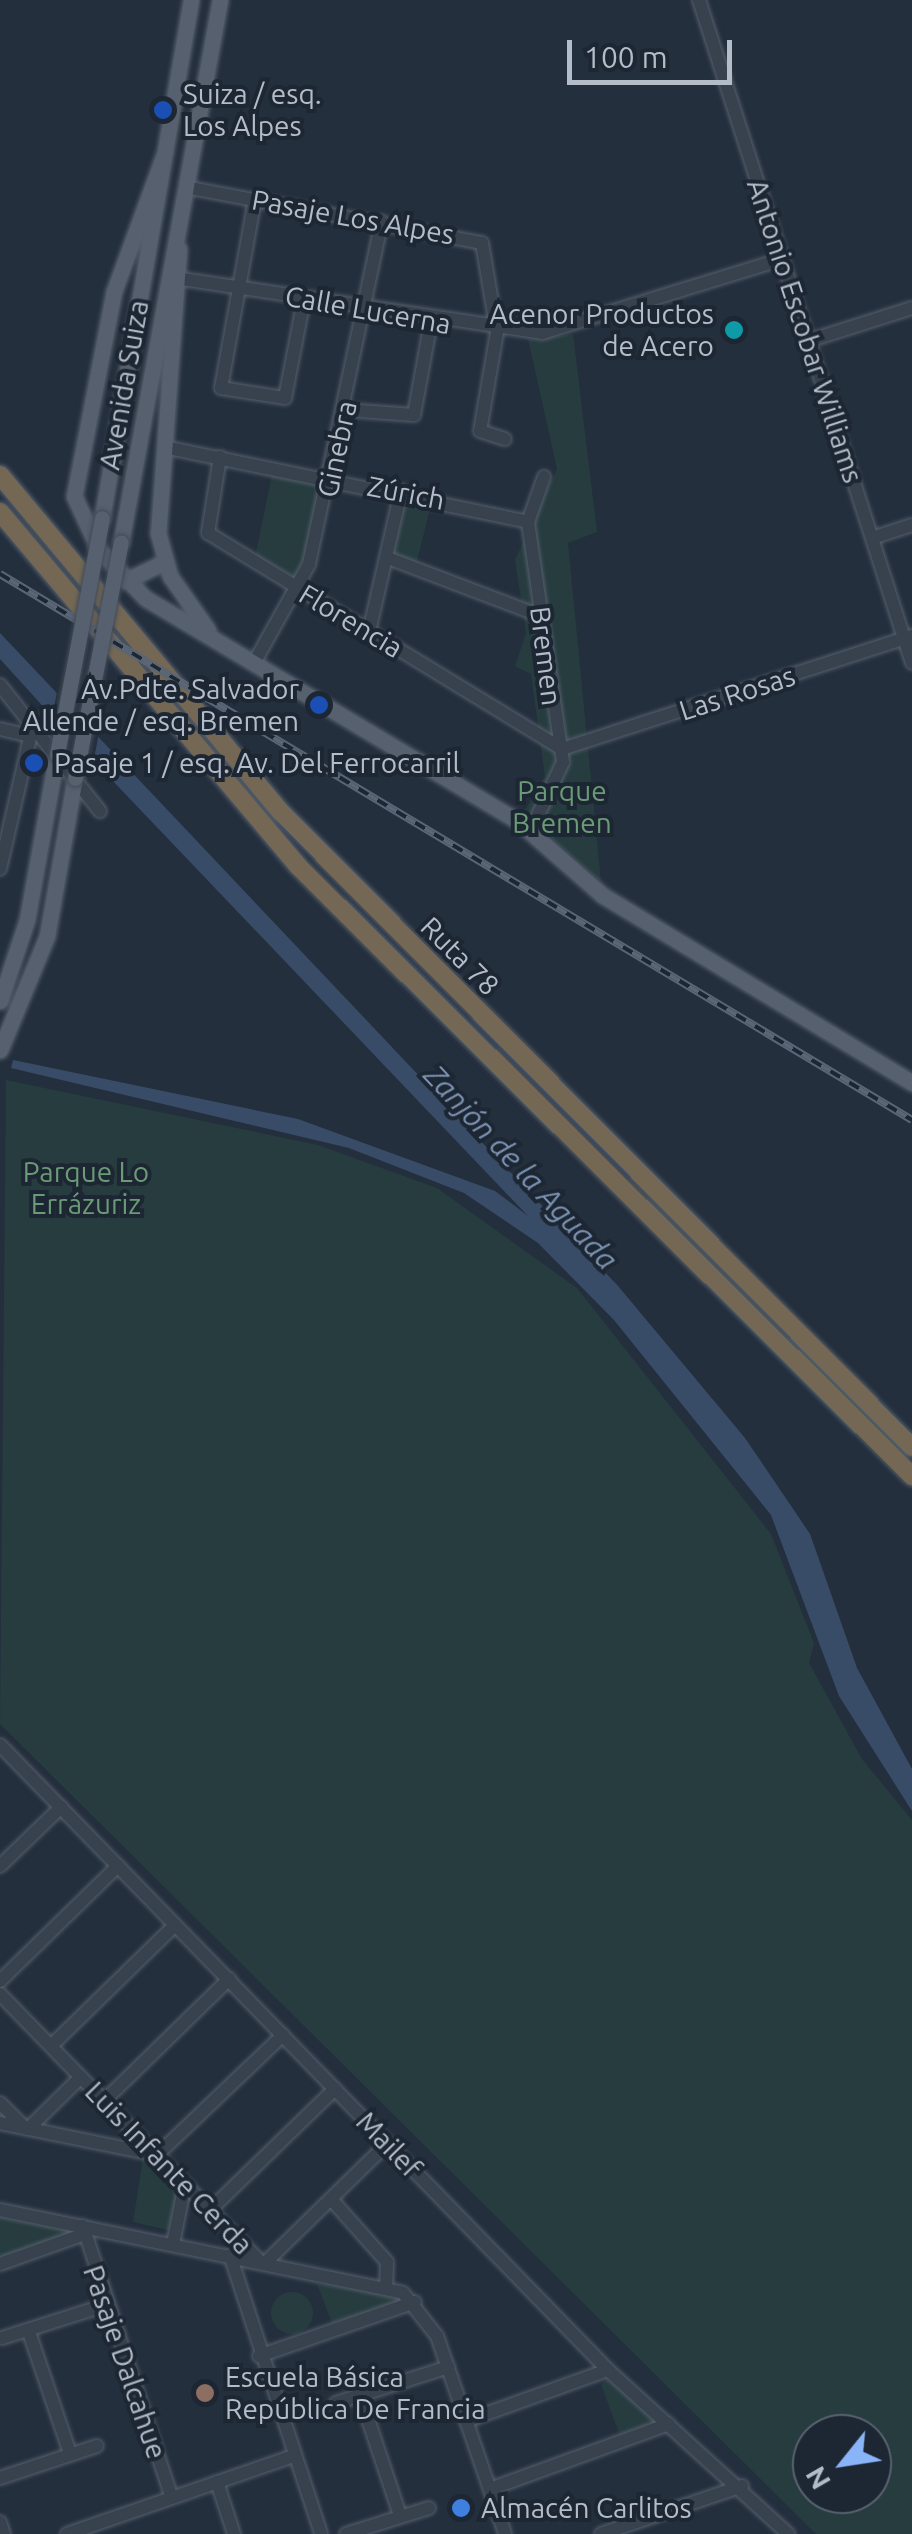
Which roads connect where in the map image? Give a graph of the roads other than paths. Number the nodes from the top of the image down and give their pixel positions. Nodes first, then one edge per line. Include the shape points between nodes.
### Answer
1 (191, 0) edge
2 (220, 0) edge
3 (699, 0) edge
4 (164, 152) junction
5 (185, 186) junction
6 (255, 199) junction
7 (382, 222) junction
8 (176, 235) junction
9 (782, 259) junction
10 (182, 279) junction
11 (238, 288) junction
12 (304, 300) junction
13 (912, 308) edge
14 (365, 310) junction
15 (431, 321) junction
16 (496, 332) junction
17 (808, 341) junction
18 (346, 410) junction
19 (505, 439) dead end
20 (164, 447) junction
21 (220, 457) junction
22 (0, 475) edge
23 (544, 477) dead end
24 (332, 478) junction
25 (401, 492) junction
26 (0, 512) edge
27 (528, 522) junction
28 (912, 525) edge
29 (872, 538) junction
30 (388, 558) junction
31 (164, 562) junction
32 (125, 581) junction
33 (299, 589) junction
34 (541, 616) junction
35 (369, 632) junction
36 (908, 637) edge
37 (222, 644) junction
38 (912, 662) edge
39 (254, 663) junction
40 (0, 685) edge
41 (34, 720) junction
42 (0, 729) edge
43 (30, 736) junction
44 (562, 749) junction
45 (100, 811) dead end
46 (4, 829) edge
47 (531, 830) junction
48 (0, 868) edge
49 (0, 1001) edge
50 (0, 1050) edge
51 (912, 1083) edge
52 (912, 1447) edge
53 (912, 1476) edge
54 (3, 1753) edge
55 (61, 1807) junction
56 (0, 1866) edge
57 (118, 1866) junction
58 (175, 1924) junction
59 (229, 1980) junction
60 (0, 1981) edge
61 (3, 2004) edge
62 (283, 2035) junction
63 (51, 2046) junction
64 (81, 2077) junction
65 (336, 2089) junction
66 (104, 2100) junction
67 (0, 2103) edge
68 (0, 2124) edge
69 (26, 2128) junction
70 (388, 2143) junction
71 (157, 2155) junction
72 (185, 2184) junction
73 (331, 2199) junction
74 (0, 2210) edge
75 (210, 2210) junction
76 (82, 2230) junction
77 (173, 2244) junction
78 (230, 2255) junction
79 (263, 2262) junction
80 (0, 2264) edge
81 (386, 2284) junction
82 (415, 2302) junction
83 (106, 2306) junction
84 (28, 2332) junction
85 (2, 2338) edge
86 (258, 2356) junction
87 (448, 2367) junction
88 (608, 2370) junction
89 (360, 2395) junction
90 (336, 2403) dead end
91 (466, 2421) junction
92 (669, 2424) junction
93 (97, 2446) dead end
94 (70, 2453) junction
95 (293, 2456) junction
96 (0, 2478) edge
97 (217, 2482) junction
98 (742, 2486) junction
99 (490, 2489) junction
100 (172, 2498) junction
101 (429, 2508) dead end
102 (400, 2516) junction
103 (641, 2520) junction
104 (0, 2522) edge
105 (4, 2534) edge
106 (67, 2534) edge
107 (234, 2534) edge
108 (320, 2534) edge
109 (346, 2534) edge
110 (505, 2534) edge
111 (602, 2534) edge
112 (646, 2534) edge
113 (788, 2534) edge

1 - 4 main road, Avenida Suiza
2 - 5 main road, Avenida Suiza
3 - 9 street, Antonio Escobar Williams
4 - 32 main road via 114,290 74,496 80,525
4 - 49 main road, Avenida Suiza, bridge via 27,920
5 - 6 street, Pasaje Los Alpes
5 - 8 main road, Avenida Suiza
6 - 7 street, Pasaje Los Alpes
6 - 11 street
7 - 14 street, Ginebra
7 - 16 street, Pasaje Los Alpes via 482,243
8 - 10 main road, Avenida Suiza
8 - 50 main road, Avenida Suiza, bridge via 47,936
9 - 16 street, Calle Lucerna via 575,328
9 - 17 street, Antonio Escobar Williams
10 - 11 street, Calle Lucerna
10 - 20 main road, Avenida Suiza
11 - 12 street, Calle Lucerna
11 - 12 street via 219,384 278,400
12 - 14 street, Calle Lucerna
13 - 17 street
14 - 15 street, Calle Lucerna
14 - 18 street, Ginebra
15 - 16 street, Calle Lucerna
15 - 18 street via 414,416
16 - 19 street, Pasaje Los Alpes via 480,431
17 - 29 street, Antonio Escobar Williams
18 - 24 street, Ginebra
20 - 21 street, Zúrich
20 - 31 main road, Avenida Suiza via 157,521
21 - 24 street, Zúrich
21 - 33 street, Florencia via 206,532
22 - 52 highway, Ruta 78 via 294,826
23 - 27 street, Bremen
24 - 25 street, Zúrich
24 - 33 street, Ginebra
25 - 27 street, Zúrich
25 - 30 street
26 - 53 highway, Ruta 78 via 286,854
27 - 34 street, Bremen
28 - 29 street
29 - 36 street, Antonio Escobar Williams
30 - 34 street
30 - 35 street
31 - 32 main road
31 - 37 main road, Avenida Suiza
32 - 37 main road
33 - 35 street, Florencia
33 - 39 street, Ginebra
34 - 44 street, Bremen
35 - 44 street, Florencia
36 - 38 street, Antonio Escobar Williams
36 - 44 street, Las Rosas
37 - 39 main road
39 - 47 main road
40 - 41 street
41 - 43 street
41 - 45 street
42 - 43 street
43 - 46 street
44 - 47 street, Bremen via 560,774
46 - 48 street
47 - 51 main road via 602,895
54 - 55 street, Mailef
55 - 56 street
55 - 57 street, Mailef
57 - 58 street, Mailef
57 - 60 street
58 - 59 street, Mailef
58 - 63 street
59 - 62 street, Mailef
59 - 66 street
61 - 63 street, Luis Infante Cerda
62 - 65 street, Mailef
62 - 71 street
63 - 64 street, Luis Infante Cerda
64 - 66 street, Luis Infante Cerda
64 - 69 street
65 - 70 street, Mailef
65 - 75 street
66 - 71 street, Luis Infante Cerda
67 - 69 street
68 - 69 street
69 - 71 street
70 - 73 street
70 - 88 street, Mailef
71 - 72 street, Luis Infante Cerda
72 - 75 street, Luis Infante Cerda
72 - 77 street
73 - 79 street
73 - 81 street via 387,2262
74 - 76 street
75 - 79 street, Luis Infante Cerda
76 - 77 street
76 - 80 street
76 - 83 street, Pasaje Dalcahue
77 - 78 street
78 - 79 street
78 - 86 street
79 - 81 street, Luis Infante Cerda
81 - 82 street, Luis Infante Cerda
82 - 86 street
82 - 87 street
83 - 84 street
83 - 100 street, Pasaje Dalcahue
84 - 85 street
84 - 94 street
86 - 95 street
87 - 89 street
87 - 91 street
88 - 91 street
88 - 92 street, Mailef
89 - 90 street
89 - 102 street
91 - 99 street
92 - 98 street, Mailef
92 - 99 street
93 - 94 street
94 - 96 street
95 - 97 street
95 - 108 street
97 - 100 street
97 - 107 street
98 - 103 street
98 - 113 street, Mailef
99 - 110 street
100 - 106 street
101 - 102 street
102 - 109 street
103 - 111 street
103 - 112 street
104 - 105 street

